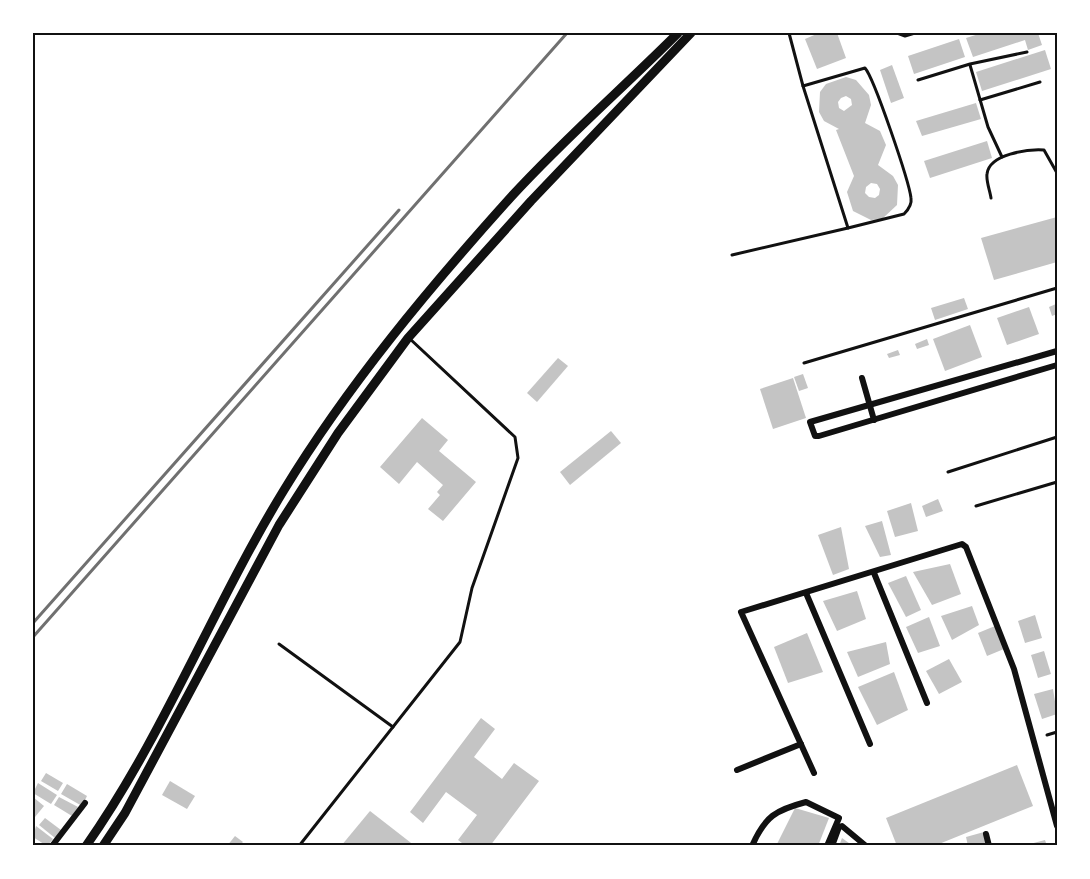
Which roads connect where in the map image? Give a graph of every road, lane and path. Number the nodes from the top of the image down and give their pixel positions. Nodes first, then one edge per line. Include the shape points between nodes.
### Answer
1 (678, 33) edge
2 (691, 33) edge
3 (789, 33) edge
4 (897, 33) edge
5 (915, 33) edge
6 (1027, 52) dead end
7 (970, 64) junction
8 (918, 80) dead end
9 (1040, 82) dead end
10 (803, 86) junction
11 (981, 100) junction
12 (570, 140) junction
13 (579, 150) junction
14 (1002, 157) junction
15 (1057, 173) edge
16 (991, 198) dead end
17 (848, 228) junction
18 (732, 255) dead end
19 (1057, 288) edge
20 (408, 338) junction
21 (1057, 351) edge
22 (804, 363) dead end
23 (1057, 365) edge
24 (862, 378) dead end
25 (931, 387) junction
26 (935, 401) junction
27 (870, 406) junction
28 (874, 420) junction
29 (1057, 437) edge
30 (948, 472) dead end
31 (1057, 482) edge
32 (976, 506) dead end
33 (874, 573) junction
34 (806, 593) junction
35 (279, 644) dead end
36 (927, 703) dead end
37 (393, 727) junction
38 (1057, 732) edge
39 (1047, 735) dead end
40 (801, 744) junction
41 (870, 744) dead end
42 (737, 770) dead end
43 (132, 772) junction
44 (814, 773) dead end
45 (142, 777) junction
46 (85, 803) dead end
47 (1057, 826) edge
48 (986, 834) dead end
49 (52, 846) edge
50 (86, 846) edge
51 (103, 846) edge
52 (299, 846) edge
53 (752, 846) edge
54 (827, 846) edge
55 (832, 846) edge
56 (866, 846) edge
57 (989, 846) edge

1 - 12 main road
2 - 13 main road
3 - 10 lane
4 - 5 lane
6 - 7 lane
7 - 8 lane
7 - 11 lane
9 - 11 lane
10 - 17 lane
10 - 17 lane via 865,68 899,156 912,200 908,210
11 - 14 lane
12 - 13 main road
12 - 43 main road via 512,196 415,311 321,432 283,492
13 - 20 main road
14 - 15 lane via 1044,150
14 - 16 lane via 987,174
17 - 18 lane
19 - 22 lane
20 - 37 lane via 515,437 518,458 472,588 460,642
20 - 45 main road via 314,467
21 - 25 street
23 - 26 street
24 - 27 street
25 - 26 street
25 - 27 street
26 - 28 street
27 - 28 street
27 - 28 street via 810,422 817,436
29 - 30 lane
31 - 32 lane
33 - 34 street
33 - 36 street
33 - 47 street via 959,544 966,547 1014,669
34 - 40 street via 741,612
34 - 41 street
35 - 37 lane
37 - 52 lane
38 - 39 lane
40 - 42 street
40 - 44 street
43 - 45 main road
43 - 50 main road
45 - 51 main road
46 - 49 street
48 - 57 street
53 - 54 street via 761,824 782,808 806,802 839,818
55 - 56 street via 842,826

